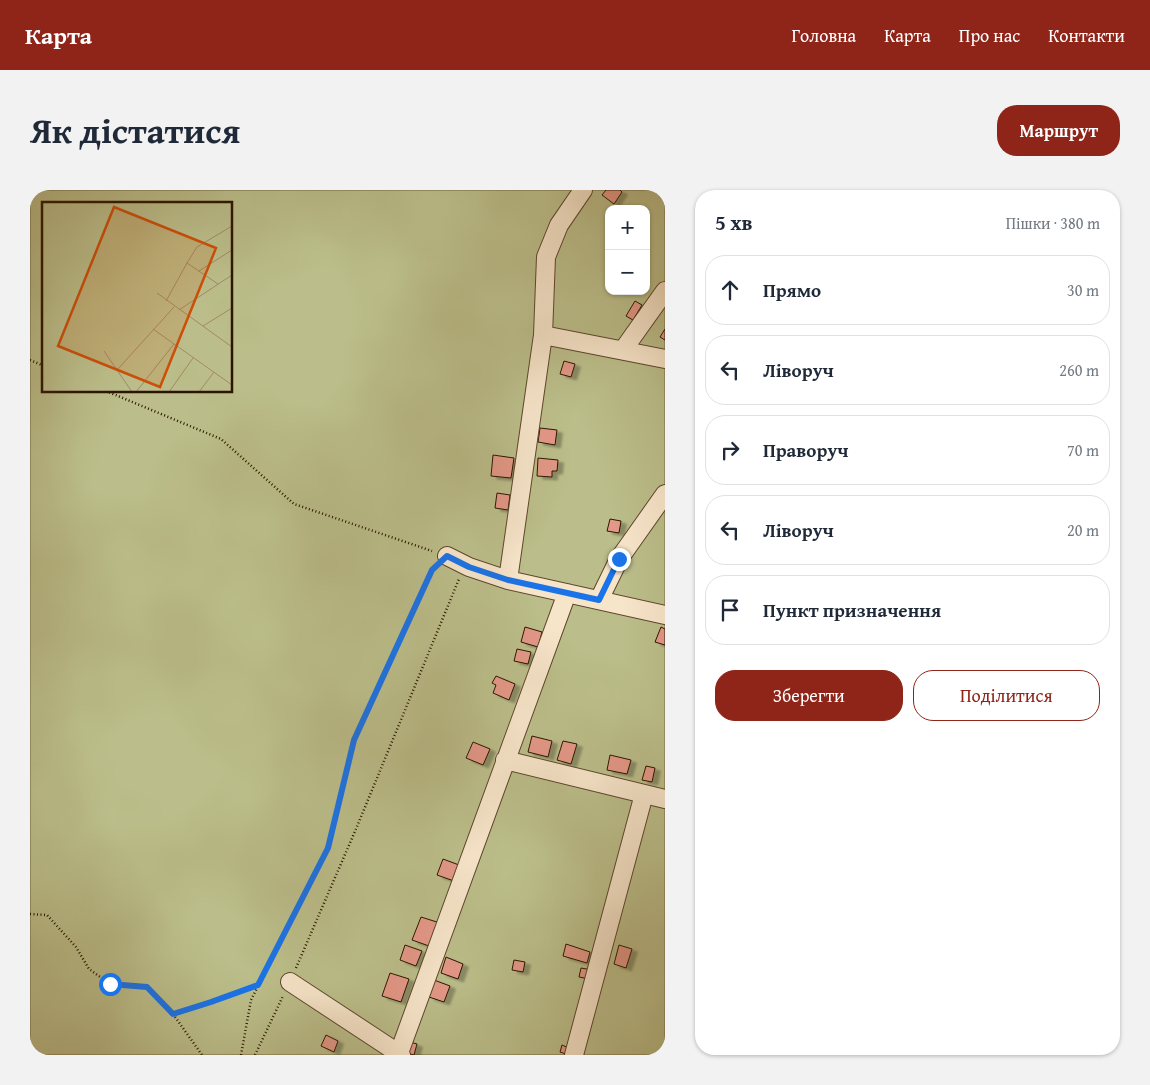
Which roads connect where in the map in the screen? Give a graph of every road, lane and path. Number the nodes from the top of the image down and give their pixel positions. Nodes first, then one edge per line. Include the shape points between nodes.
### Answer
1 (583, 190) edge
2 (665, 291) edge
3 (543, 335) junction
4 (623, 350) junction
5 (665, 359) edge
6 (30, 360) edge
7 (42, 365) edge
8 (108, 392) edge
9 (665, 494) edge
10 (447, 556) junction
11 (469, 567) junction
12 (508, 580) junction
13 (567, 593) junction
14 (599, 600) junction
15 (665, 615) edge
16 (505, 760) junction
17 (644, 794) junction
18 (665, 799) edge
19 (30, 914) edge
20 (290, 982) junction
21 (258, 985) junction
22 (173, 1014) junction
23 (400, 1054) edge
24 (202, 1055) edge
25 (240, 1055) edge
26 (255, 1055) edge
27 (574, 1055) edge

1 - 3 street via 559,225 546,257
2 - 4 street
3 - 4 street
3 - 12 street
4 - 5 street
6 - 7 path
8 - 10 path via 221,439 294,504
9 - 14 street via 619,559
10 - 11 street
10 - 21 path via 432,570 354,740 328,848
11 - 12 street
11 - 20 path via 461,574
12 - 13 street
13 - 14 street
13 - 16 street
14 - 15 street
16 - 17 street
16 - 23 street
17 - 18 street
17 - 27 street
19 - 22 path via 47,915 76,948 89,969 110,984 147,987
20 - 23 street
20 - 26 path
21 - 22 path
21 - 25 path via 251,1000
22 - 24 path

